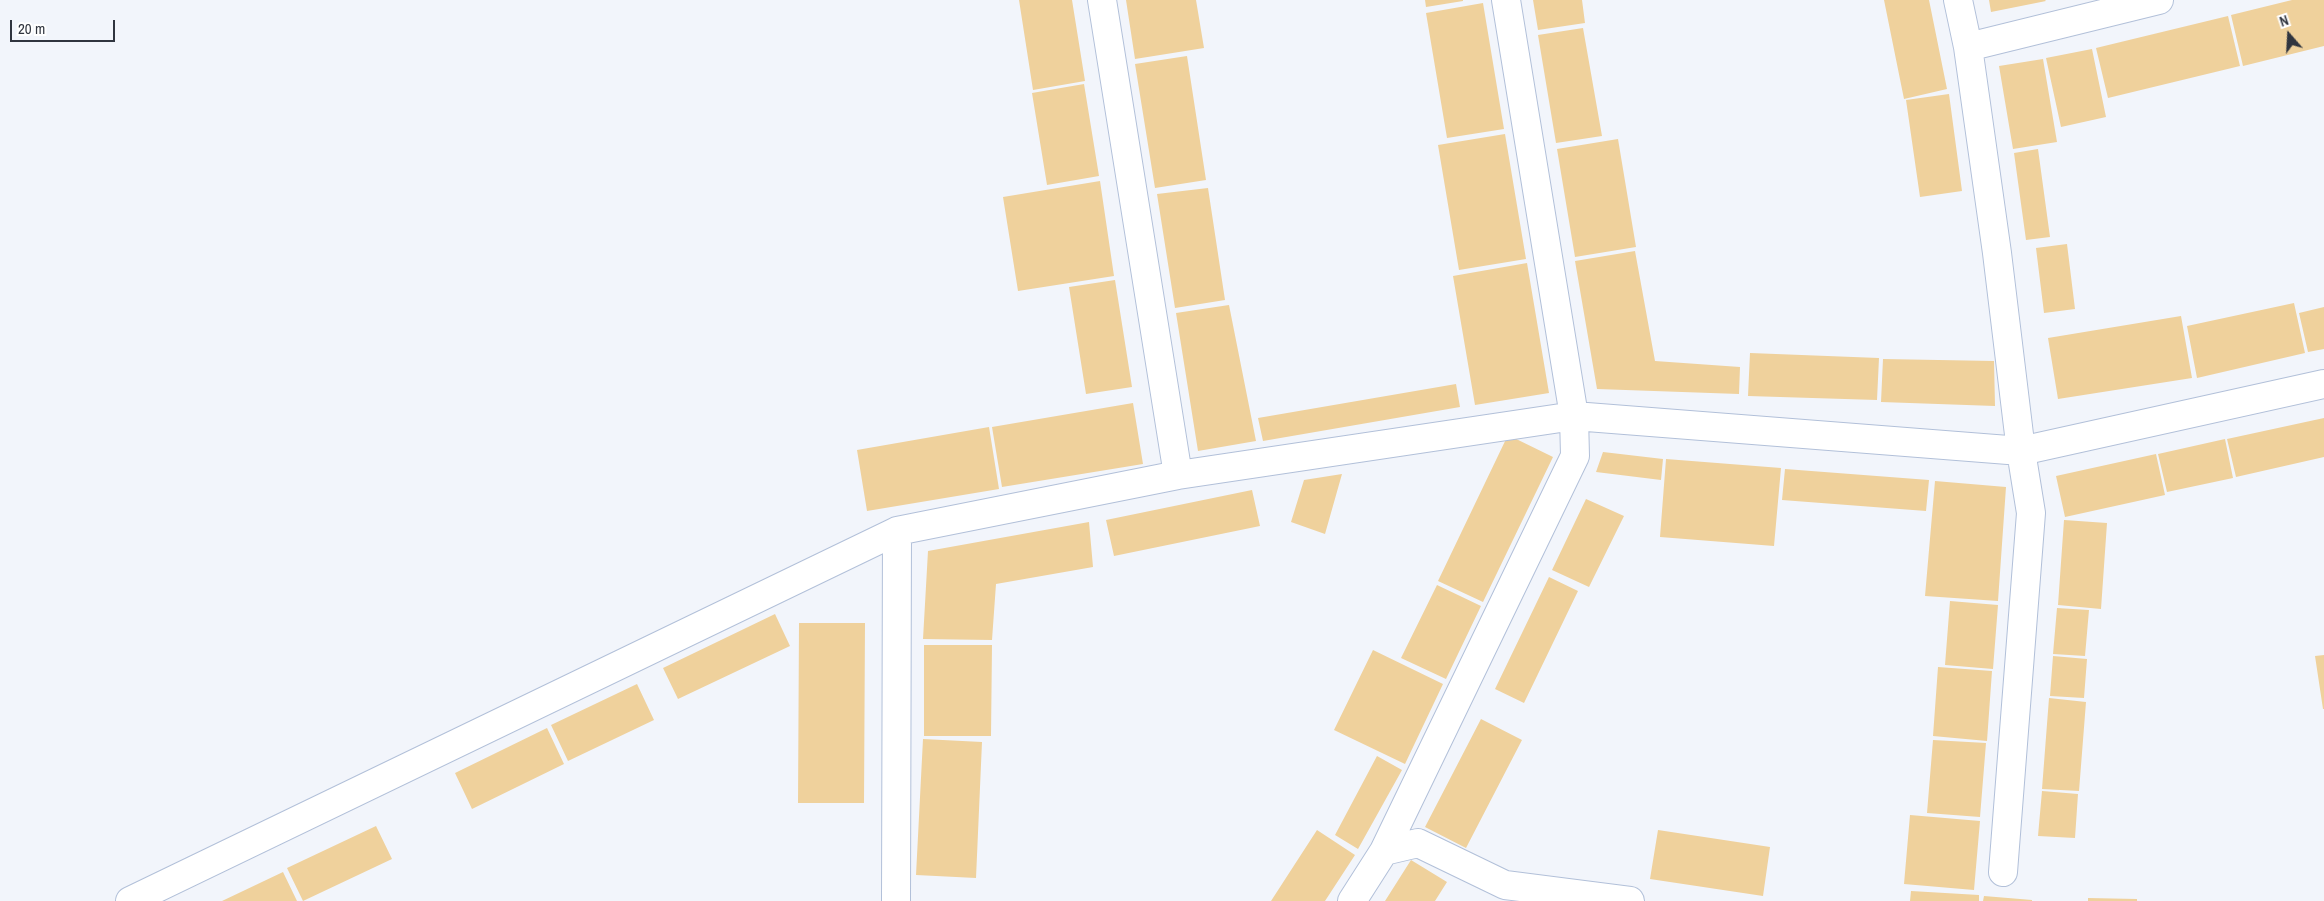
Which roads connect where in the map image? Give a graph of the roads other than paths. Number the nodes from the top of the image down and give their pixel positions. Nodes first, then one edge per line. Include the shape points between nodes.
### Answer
1 (1102, 0) edge
2 (1506, 0) edge
3 (1958, 0) edge
4 (2160, 0) edge
5 (1968, 47) junction
6 (2324, 384) edge
7 (1574, 416) junction
8 (2021, 451) junction
9 (1178, 475) junction
10 (897, 531) junction
11 (1384, 851) junction
12 (2003, 872) dead end
13 (130, 901) edge
14 (896, 901) edge
15 (1352, 901) edge
16 (1630, 901) edge

1 - 9 street
2 - 7 street
3 - 5 street
4 - 5 street
5 - 8 street
6 - 8 street
7 - 8 street
7 - 9 street
7 - 11 street via 1575,456
8 - 12 street via 2031,513
9 - 10 street
10 - 13 street
10 - 14 street
11 - 15 street
11 - 16 street via 1418,843 1505,886

